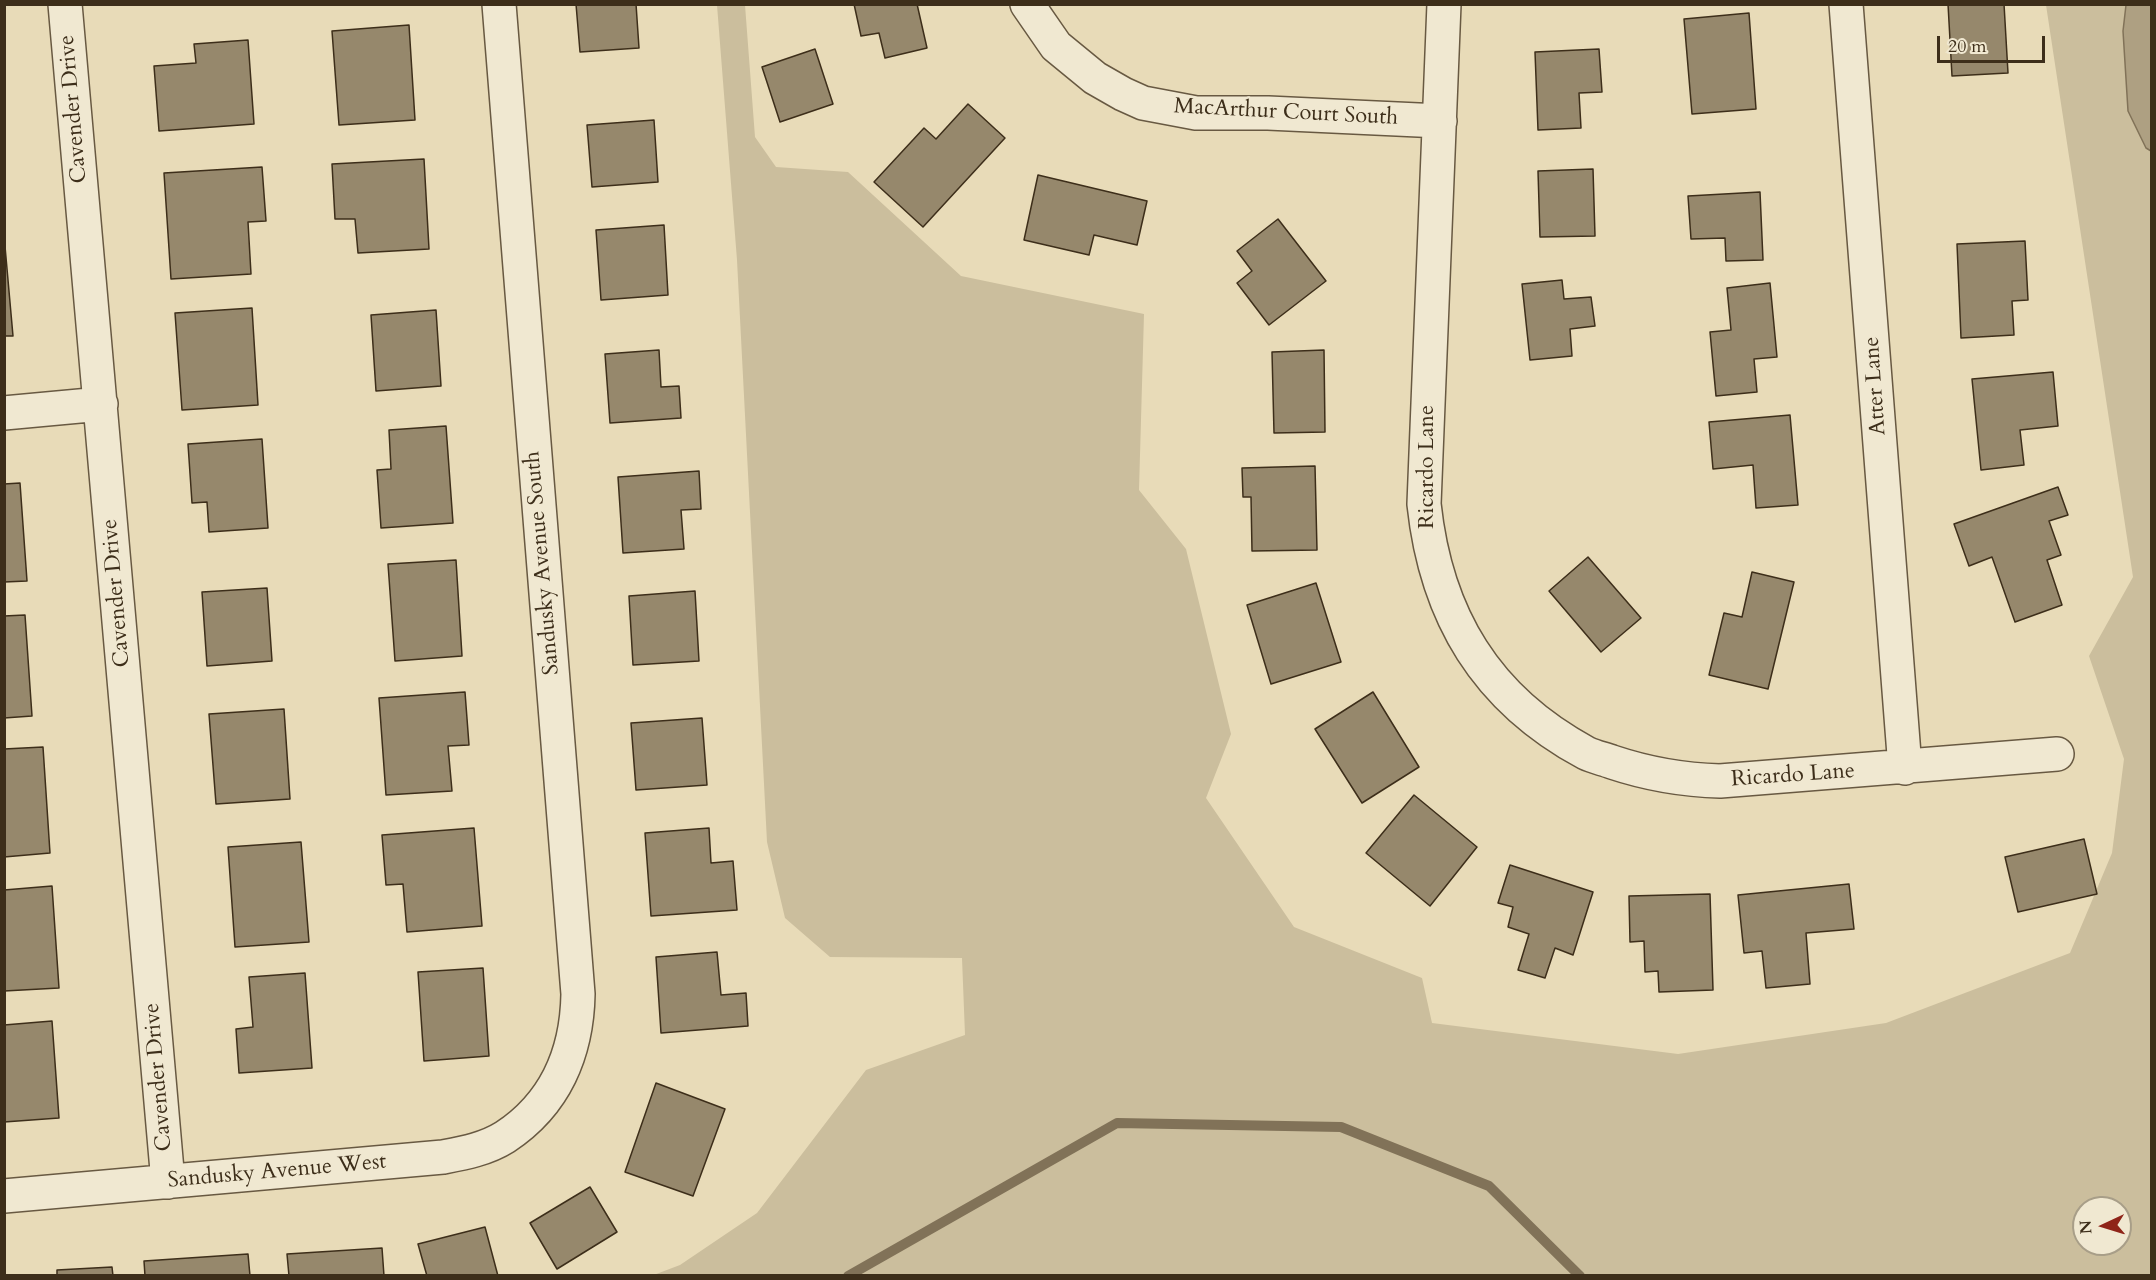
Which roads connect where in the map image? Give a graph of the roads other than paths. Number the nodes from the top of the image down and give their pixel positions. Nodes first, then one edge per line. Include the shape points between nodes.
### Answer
1 (65, 4) edge
2 (499, 4) edge
3 (1027, 4) edge
4 (1444, 4) edge
5 (1846, 4) edge
6 (1440, 122) junction
7 (100, 404) junction
8 (4, 413) edge
9 (2057, 754) dead end
10 (1905, 768) junction
11 (536, 1110) joint
12 (168, 1182) junction
13 (4, 1196) edge

1 - 7 street, Cavender Drive
2 - 11 street, Sandusky Avenue South via 578,994 574,1039 567,1059 560,1078
3 - 6 street, MacArthur Court South via 1056,46 1095,78 1143,103 1196,112
4 - 6 street, Ricardo Lane
5 - 10 street, Atter Lane
6 - 10 street, Ricardo Lane via 1424,504 1441,586 1453,618 1484,669 1537,722 1588,754 1645,773 1720,781
7 - 8 street
7 - 12 street, Cavender Drive
9 - 10 street, Ricardo Lane
11 - 12 street, Sandusky Avenue West via 504,1137 476,1150 443,1157
12 - 13 street, Sandusky Avenue West

